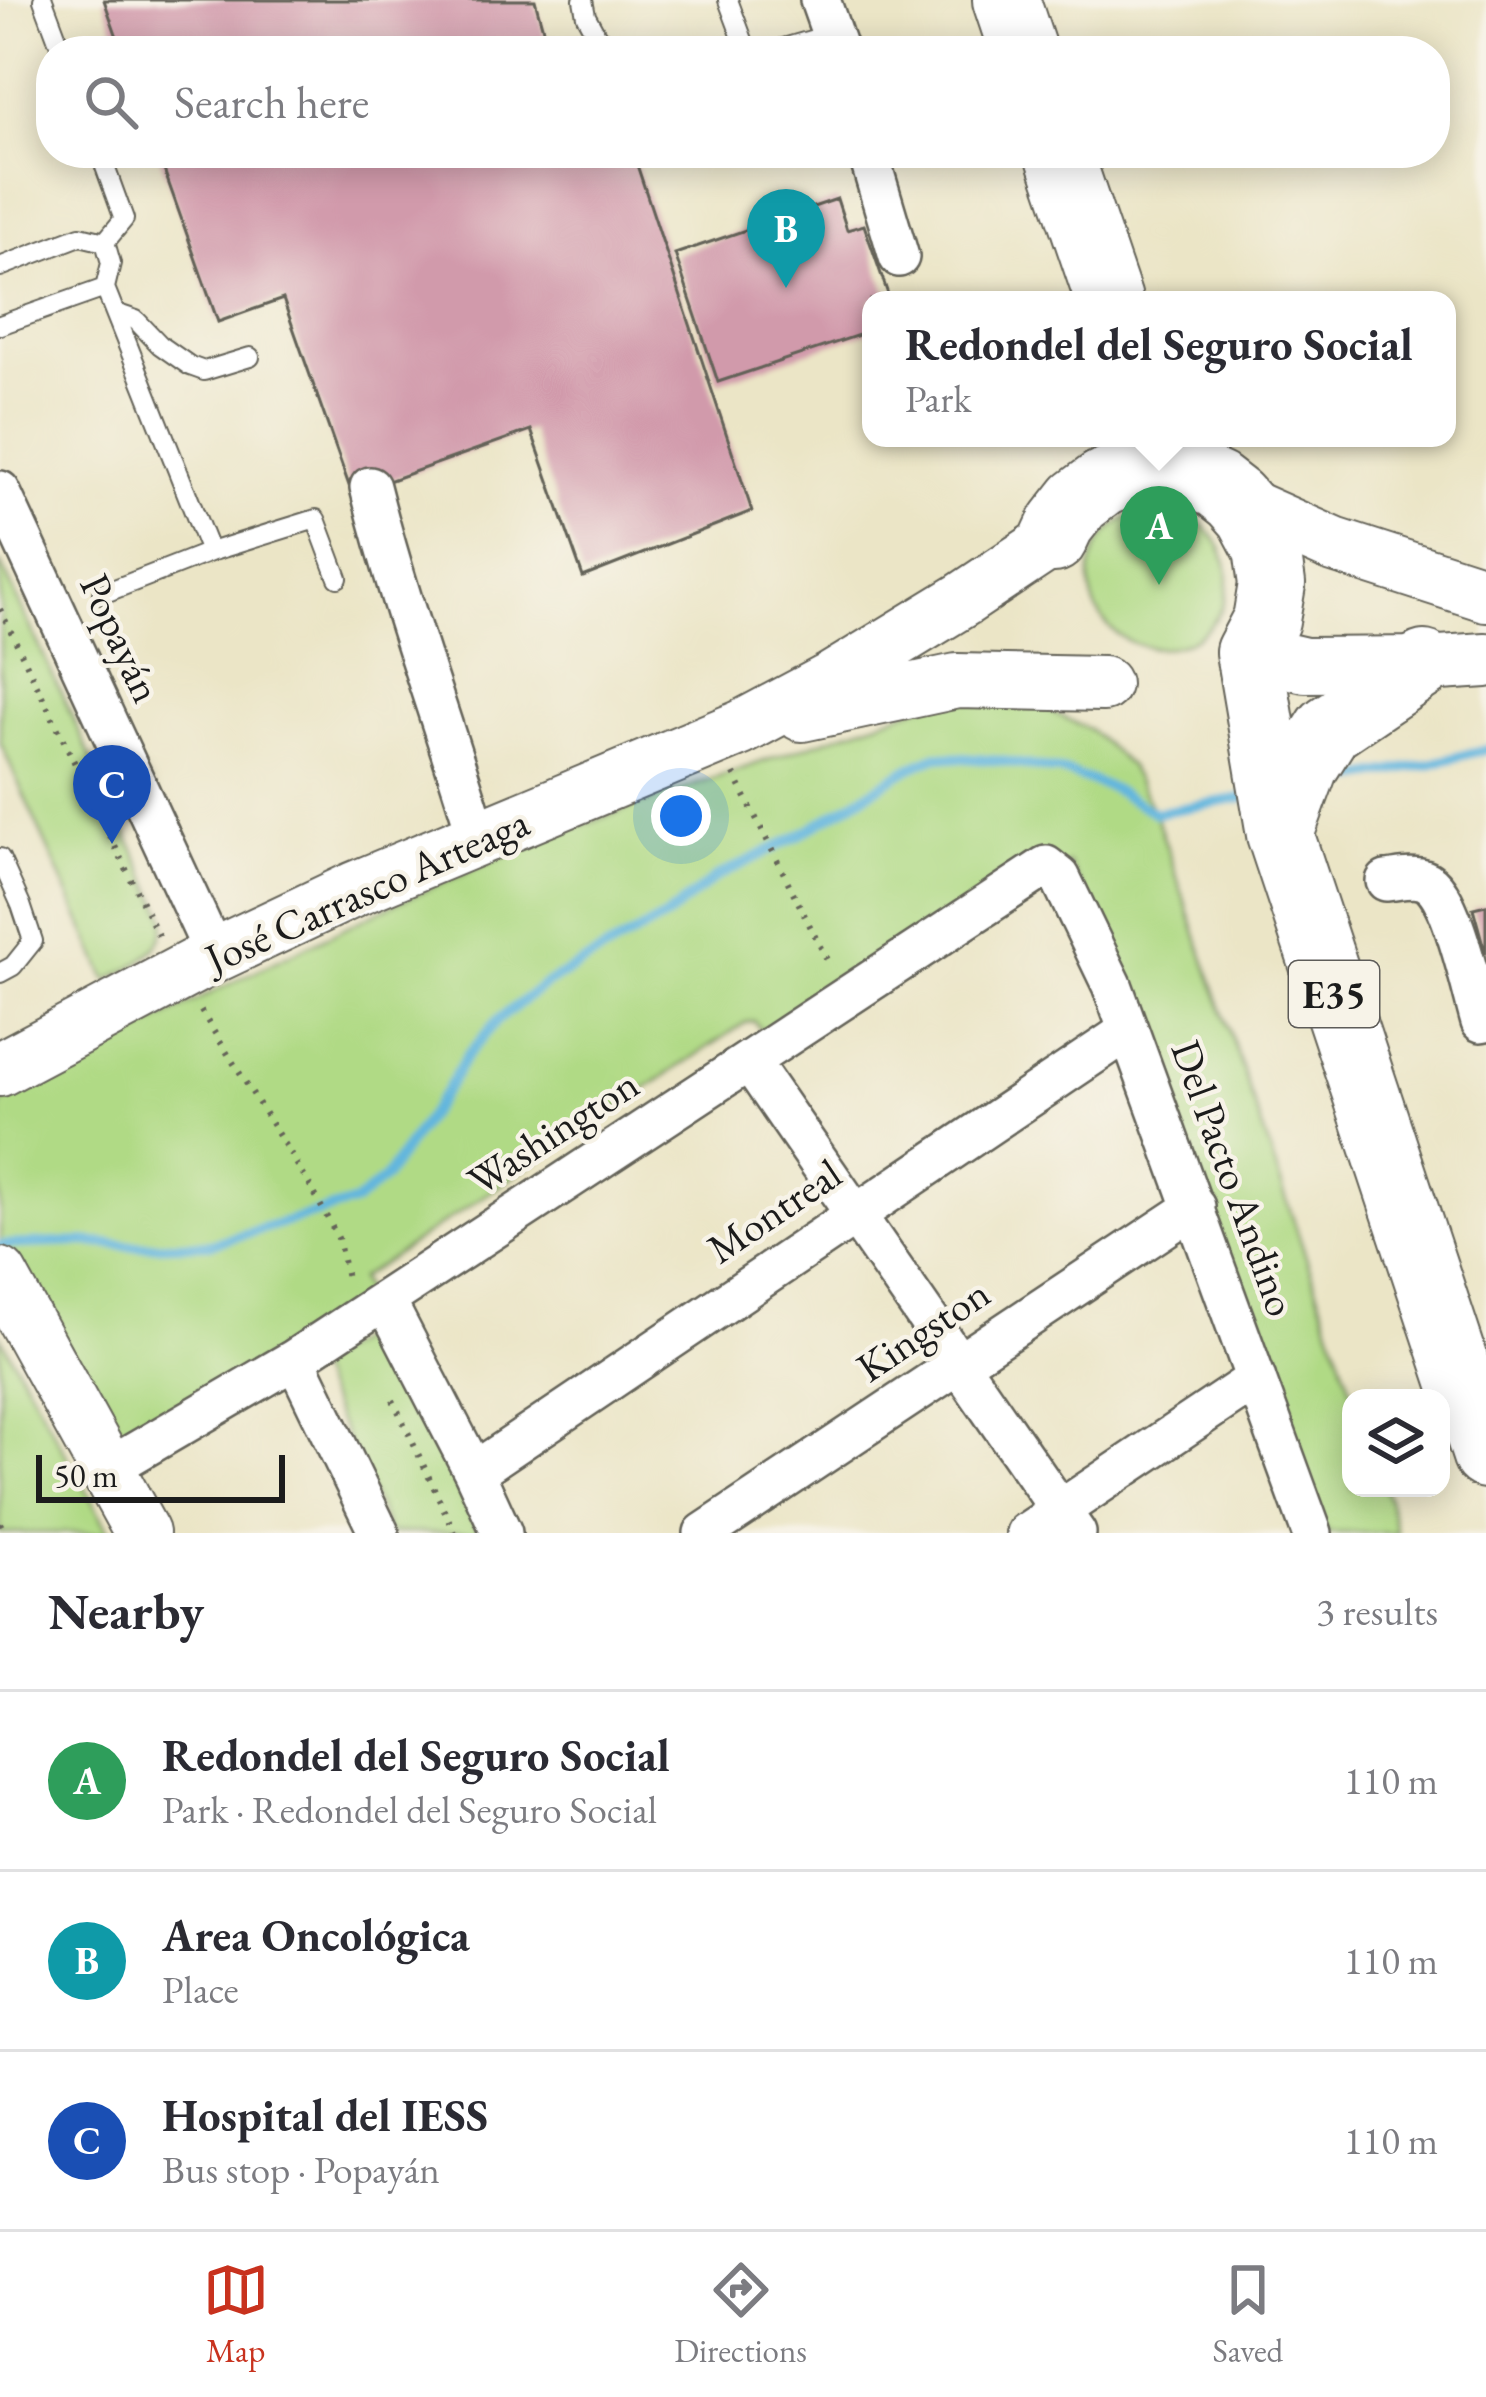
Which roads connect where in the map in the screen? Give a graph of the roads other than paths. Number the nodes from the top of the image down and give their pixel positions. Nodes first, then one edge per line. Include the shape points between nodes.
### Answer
1 (44, 0) edge
2 (583, 0) edge
3 (728, 0) edge
4 (1006, 0) edge
5 (57, 36) edge
6 (597, 36) edge
7 (741, 36) edge
8 (1018, 36) edge
9 (105, 168) edge
10 (872, 168) edge
11 (1064, 168) edge
12 (105, 242) junction
13 (899, 257) dead end
14 (0, 267) edge
15 (105, 287) junction
16 (1106, 291) edge
17 (115, 313) junction
18 (0, 325) edge
19 (250, 357) dead end
20 (1212, 476) edge
21 (370, 487) dead end
22 (0, 491) edge
23 (1054, 539) joint
24 (210, 552) junction
25 (338, 578) dead end
26 (102, 594) dead end
27 (1486, 594) edge
28 (1252, 647) junction
29 (1455, 662) edge
30 (1103, 684) dead end
31 (729, 733) junction
32 (1280, 834) junction
33 (478, 838) junction
34 (0, 858) edge
35 (1046, 866) joint
36 (1402, 880) dead end
37 (197, 966) junction
38 (0, 973) edge
39 (1486, 1021) edge
40 (1128, 1030) junction
41 (749, 1061) junction
42 (0, 1069) edge
43 (1195, 1207) junction
44 (854, 1216) junction
45 (0, 1275) edge
46 (385, 1300) junction
47 (295, 1359) junction
48 (960, 1363) junction
49 (1256, 1379) junction
50 (1486, 1455) edge
51 (107, 1469) junction
52 (474, 1472) junction
53 (1068, 1521) edge
54 (142, 1533) edge
55 (379, 1533) edge
56 (502, 1533) edge
57 (704, 1533) edge
58 (1026, 1533) edge
59 (1312, 1533) edge

1 - 5 lane
2 - 6 lane
3 - 7 lane
4 - 8 highway
9 - 12 lane via 124,219
10 - 13 street
11 - 16 highway
12 - 14 lane via 80,236
12 - 15 lane
15 - 17 lane
15 - 18 lane
17 - 19 lane via 204,371
17 - 24 lane
20 - 23 highway via 1160,469 1103,483 1079,501
20 - 27 main road via 1334,545
20 - 28 highway, E35 via 1267,548 1272,584
21 - 33 street
22 - 37 street, Popayán
23 - 31 main road, José Carrasco Arteaga via 833,679
24 - 25 lane via 316,519
24 - 26 lane
28 - 29 main road via 1305,665
28 - 32 highway, E35
29 - 32 highway via 1329,728
30 - 31 main road, José Carrasco Arteaga via 957,681
31 - 33 main road, José Carrasco Arteaga
32 - 50 highway, E35
33 - 37 main road, José Carrasco Arteaga
34 - 38 lane via 33,941
35 - 40 street, Del Pacto Andino via 1060,878
35 - 41 street, Washington
36 - 39 street via 1437,889 1444,899
37 - 42 main road, José Carrasco Arteaga
40 - 43 street, Del Pacto Andino
40 - 44 street, Montreal
41 - 44 street
41 - 46 street, Washington
43 - 48 street, Kingston
43 - 49 street, Del Pacto Andino
44 - 48 street
44 - 52 street, Montreal
45 - 51 main road
46 - 47 street, Washington
46 - 52 street
47 - 51 street, Washington
47 - 55 street
48 - 53 street
48 - 57 street, Kingston
49 - 53 street
49 - 59 street, Del Pacto Andino
51 - 54 main road
52 - 56 street
53 - 58 street

